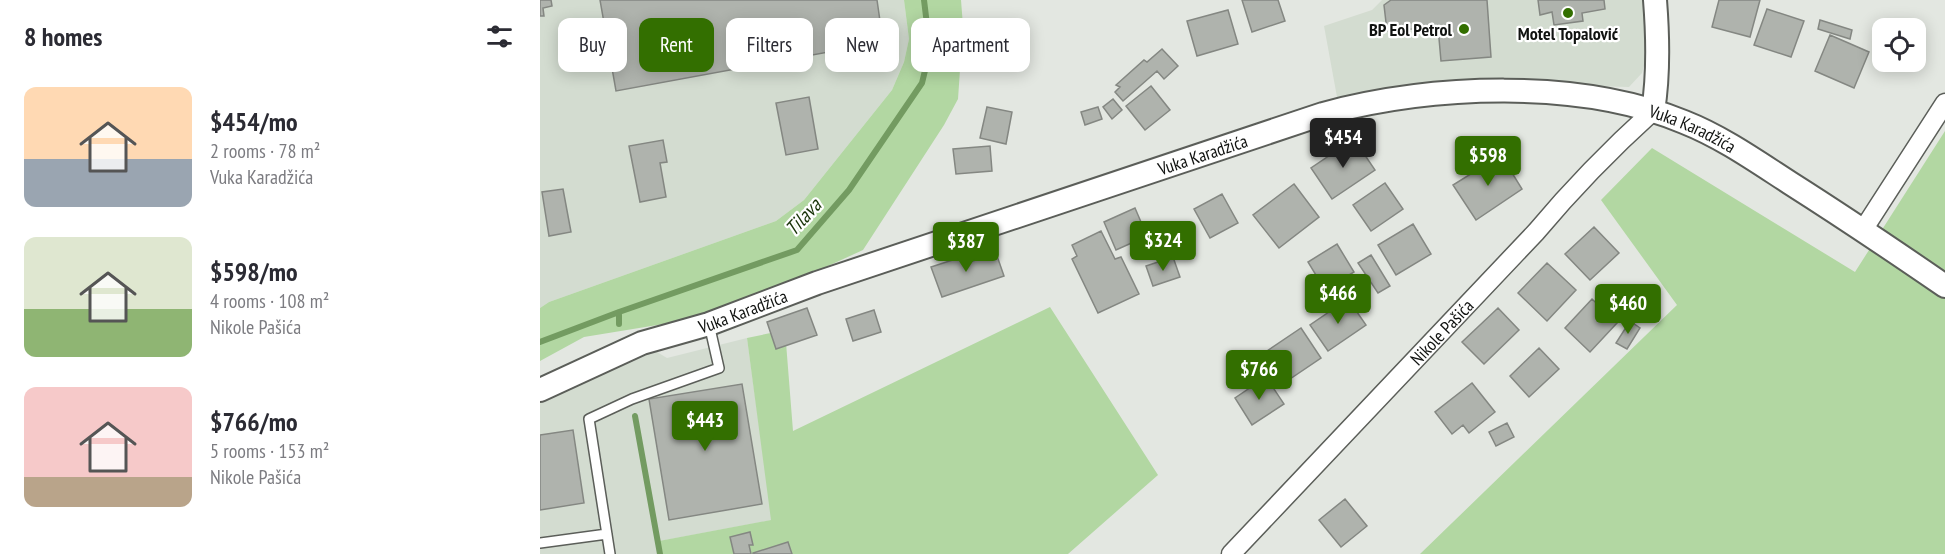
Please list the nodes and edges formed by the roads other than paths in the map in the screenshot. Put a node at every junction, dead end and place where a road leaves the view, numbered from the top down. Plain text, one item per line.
1 (1655, 0) edge
2 (1945, 103) edge
3 (1653, 111) junction
4 (1863, 230) junction
5 (1945, 285) edge
6 (709, 324) junction
7 (540, 390) edge
8 (607, 534) junction
9 (540, 543) edge
10 (610, 554) edge
11 (1231, 554) edge

1 - 3 street
2 - 4 street
3 - 4 street, Vuka Karadžića
3 - 6 street, Vuka Karadžića
3 - 11 street, Nikole Pašića
4 - 5 street, Vuka Karadžića
6 - 7 street, Vuka Karadžića
6 - 8 lane
8 - 9 lane
8 - 10 lane

